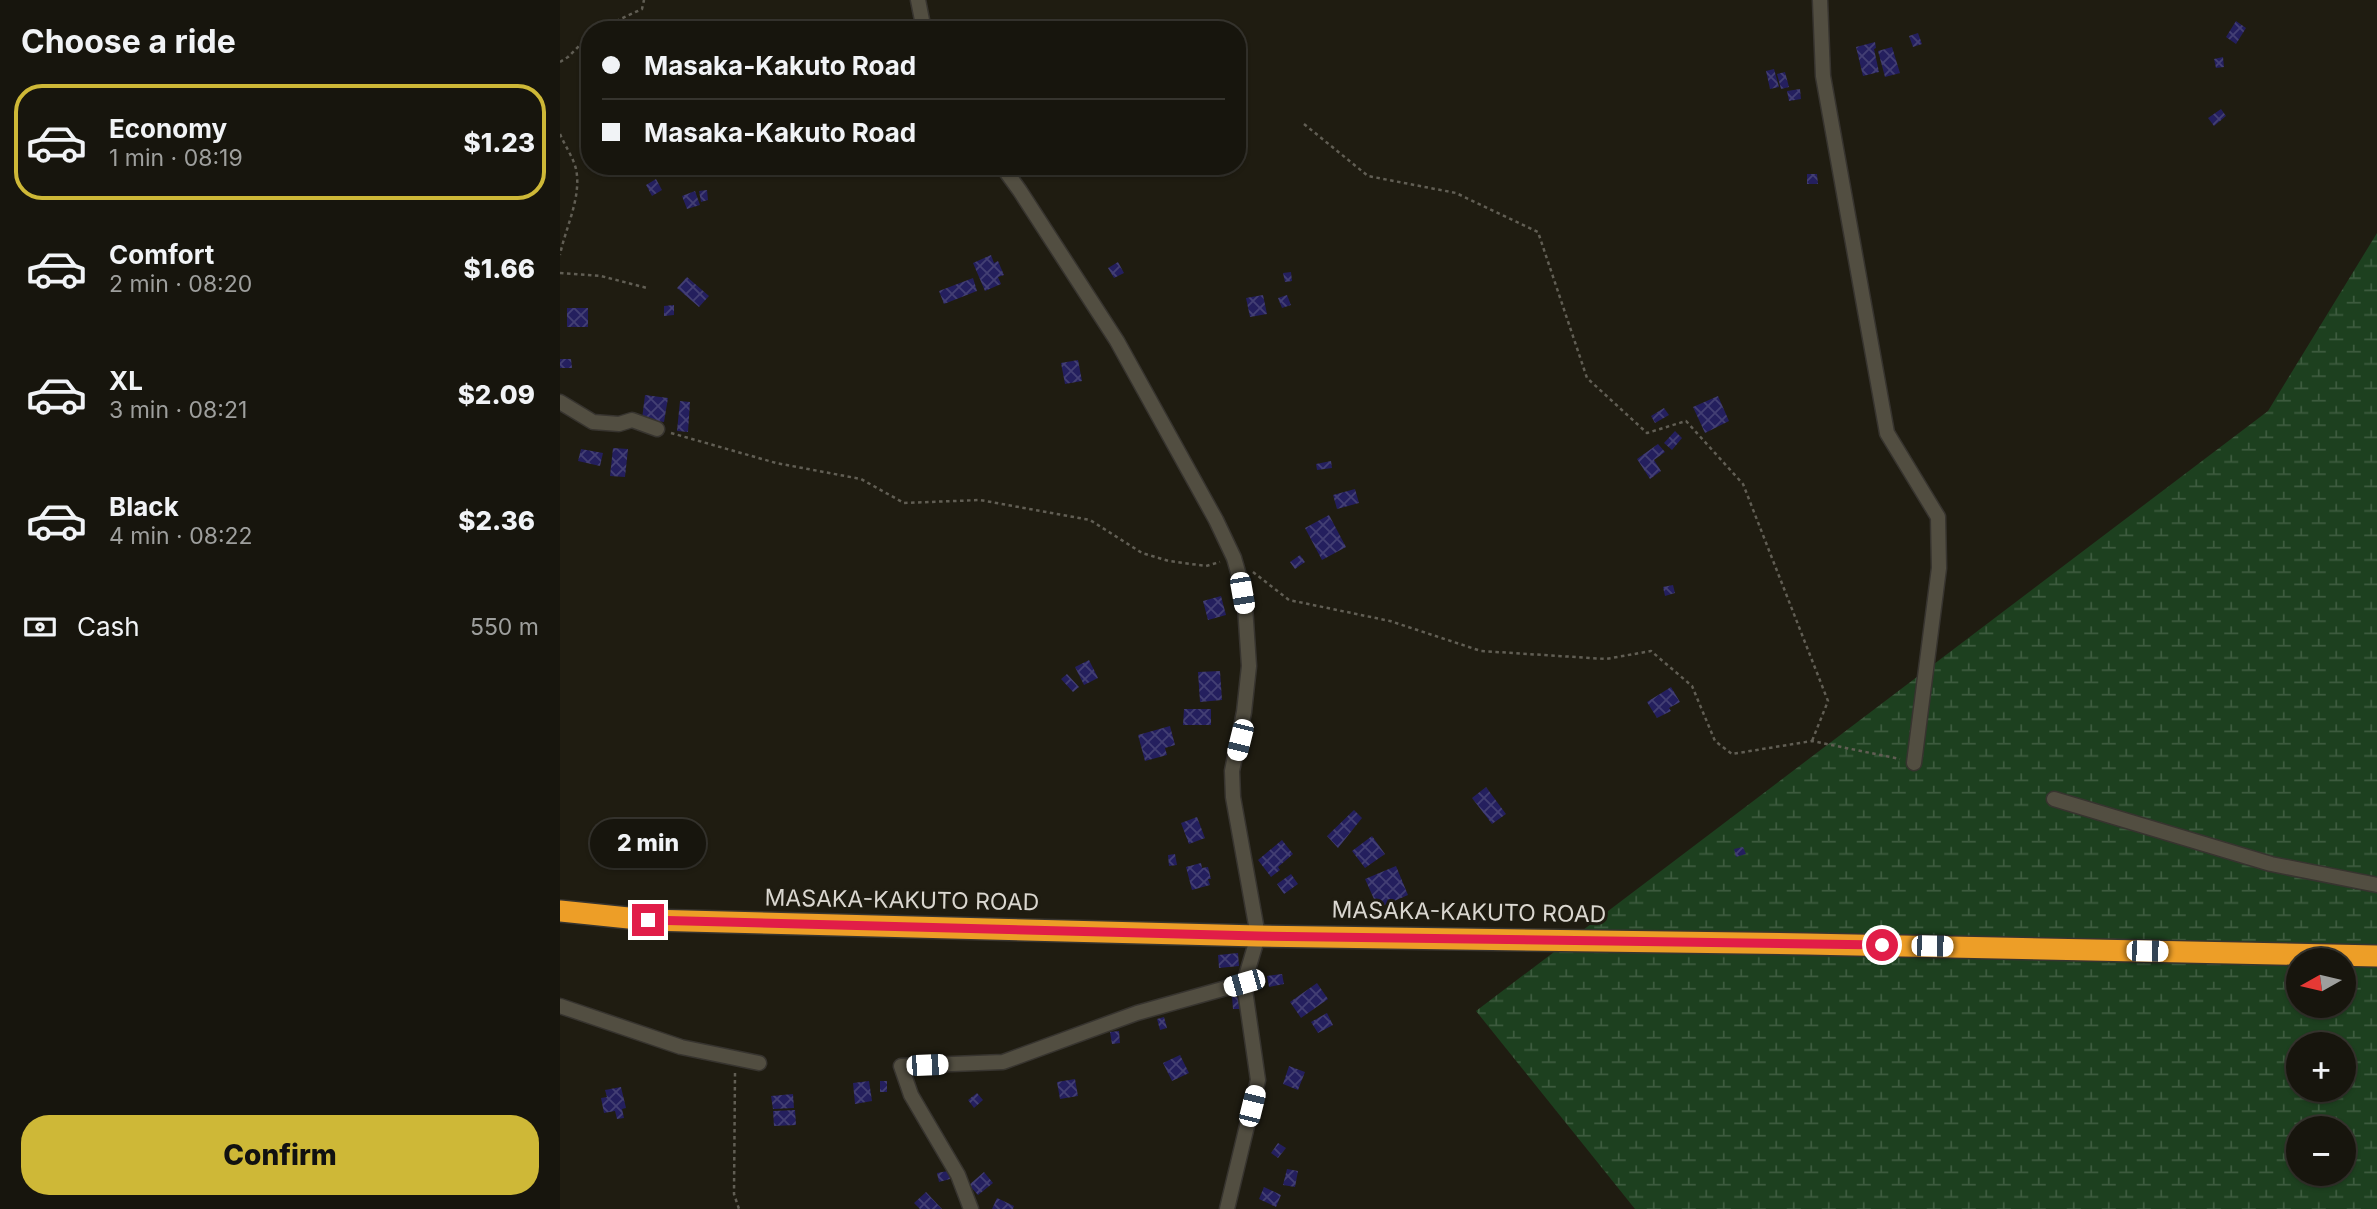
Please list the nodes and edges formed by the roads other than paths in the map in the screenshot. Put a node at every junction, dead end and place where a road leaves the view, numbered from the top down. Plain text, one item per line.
1 (918, 0) edge
2 (1820, 0) edge
3 (923, 21) edge
4 (1008, 175) edge
5 (560, 402) edge
6 (657, 429) road end
7 (1914, 762) road end
8 (2054, 799) dead end
9 (2377, 885) edge
10 (560, 911) edge
11 (1258, 936) junction
12 (2377, 956) edge
13 (1244, 983) junction
14 (560, 1006) edge
15 (759, 1063) dead end
16 (971, 1209) edge
17 (1227, 1209) edge

1 - 3 street
2 - 7 street
4 - 11 street
5 - 6 street
8 - 9 street
10 - 11 highway, MASAKA-KAKUTO ROAD
11 - 12 highway, MASAKA-KAKUTO ROAD
11 - 13 street
13 - 16 street
13 - 17 street
14 - 15 street

